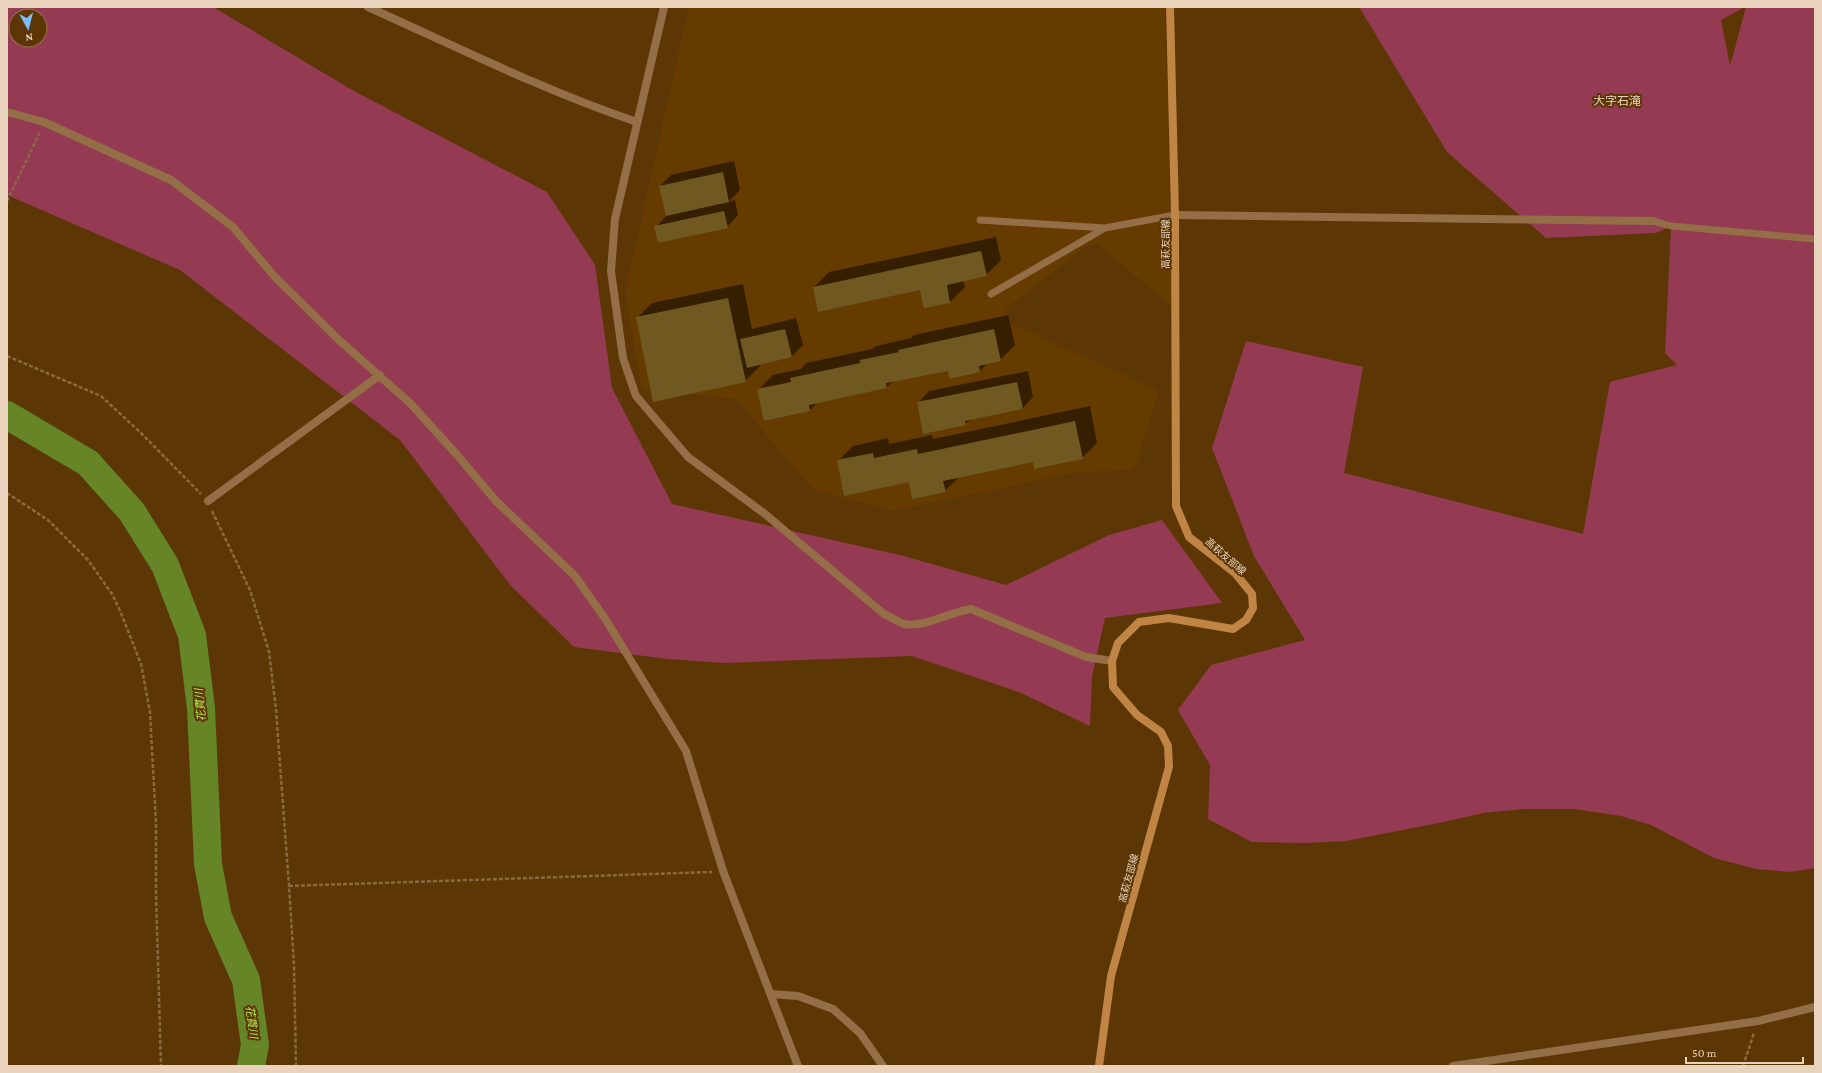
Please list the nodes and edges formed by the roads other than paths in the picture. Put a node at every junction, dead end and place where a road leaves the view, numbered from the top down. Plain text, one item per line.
1 (368, 7) edge
2 (664, 7) edge
3 (1170, 7) edge
4 (7, 112) edge
5 (637, 122) junction
6 (1174, 215) junction
7 (980, 220) dead end
8 (1653, 221) joint
9 (1105, 228) junction
10 (1815, 239) edge
11 (991, 294) dead end
12 (380, 375) junction
13 (208, 501) road end
14 (1112, 661) junction
15 (771, 994) junction
16 (1815, 1007) edge
17 (798, 1066) edge
18 (883, 1066) edge
19 (1099, 1066) edge
20 (1454, 1066) edge

1 - 5 street
2 - 5 street
3 - 6 main road, 高萩友部線
4 - 12 street
5 - 14 street
6 - 8 street
6 - 9 lane
6 - 14 main road, 高萩友部線
7 - 9 lane
8 - 10 lane
9 - 11 lane
12 - 13 street
12 - 15 street
14 - 19 main road, 高萩友部線
15 - 17 street
15 - 18 street
16 - 20 street

